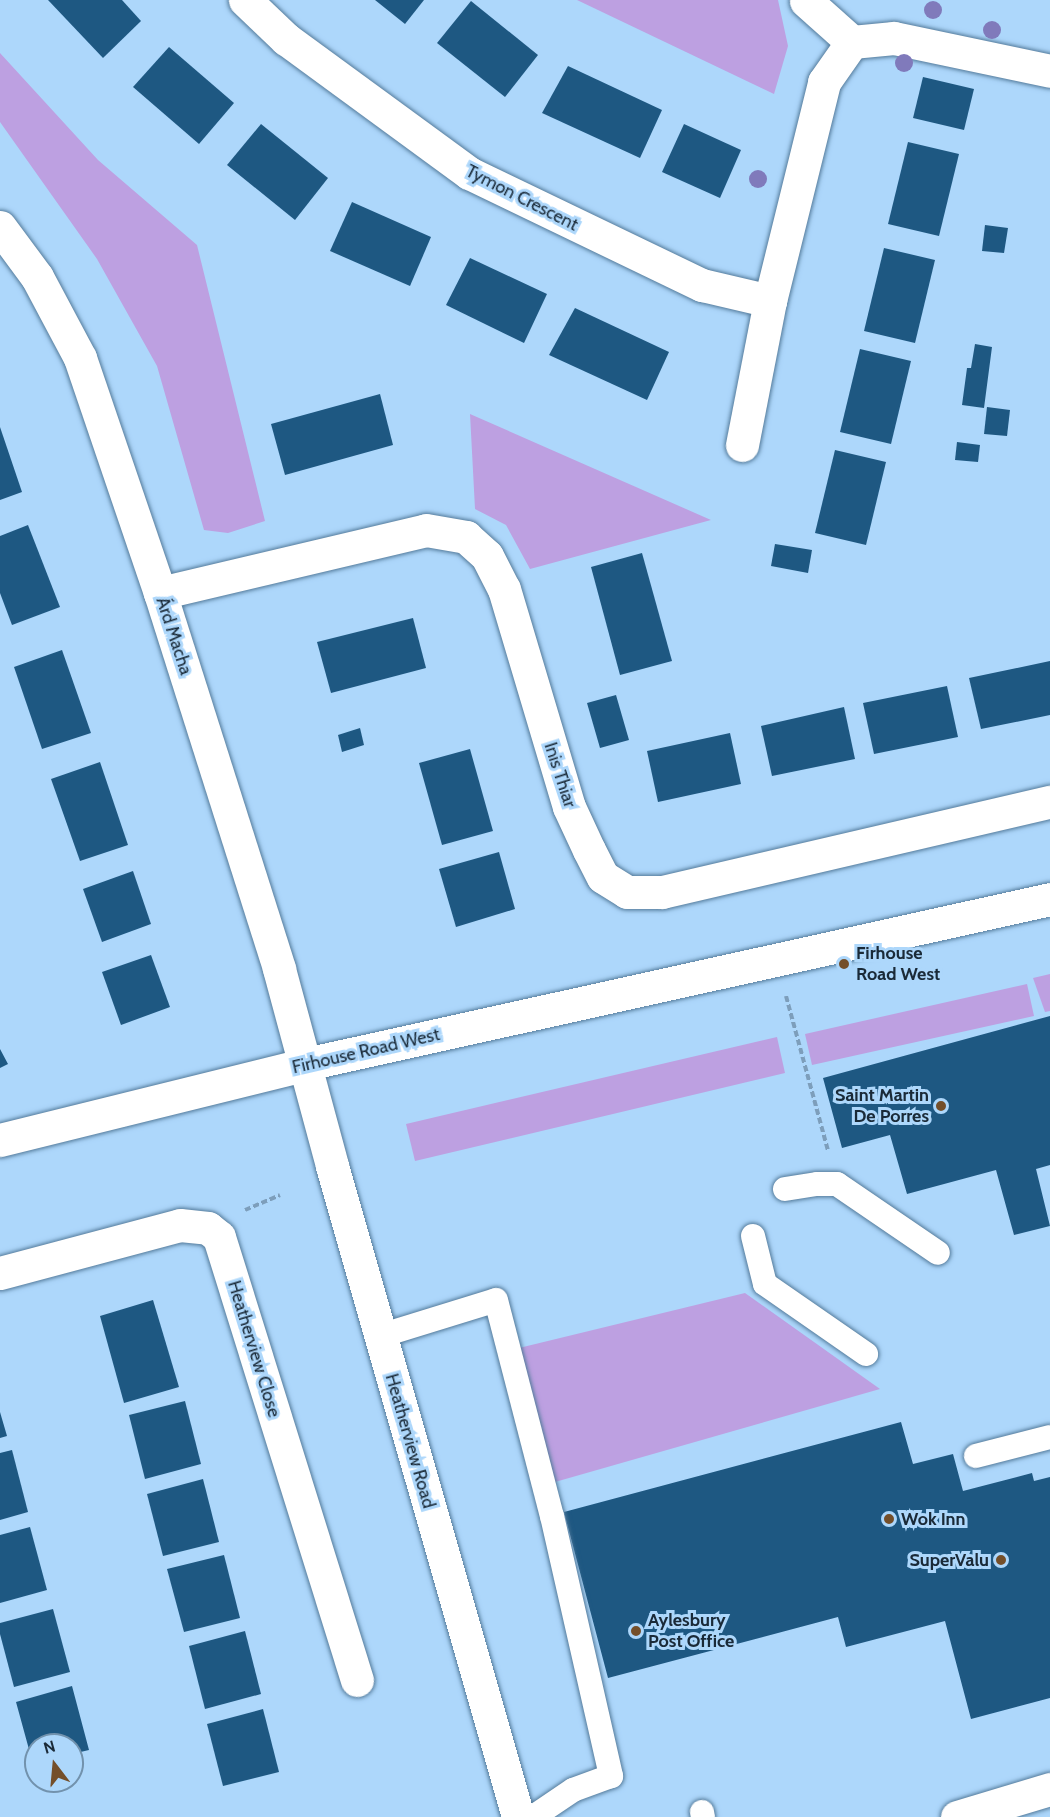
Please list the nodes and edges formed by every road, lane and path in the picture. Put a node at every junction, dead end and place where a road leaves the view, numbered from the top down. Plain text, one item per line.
1 (245, 0) edge
2 (806, 1) edge
3 (852, 42) junction
4 (1050, 71) edge
5 (0, 226) edge
6 (770, 301) junction
7 (742, 445) dead end
8 (160, 593) junction
9 (1050, 802) edge
10 (1050, 899) edge
11 (785, 990) dead end
12 (306, 1064) junction
13 (0, 1140) edge
14 (837, 1184) junction
15 (785, 1190) dead end
16 (280, 1195) dead end
17 (245, 1210) dead end
18 (753, 1236) dead end
19 (938, 1253) dead end
20 (0, 1273) edge
21 (380, 1336) junction
22 (866, 1354) dead end
23 (1050, 1437) edge
24 (976, 1456) dead end
25 (357, 1680) dead end
26 (1050, 1789) edge
27 (518, 1817) edge
28 (533, 1817) edge
29 (957, 1817) edge

1 - 6 street, Tymon Crescent
2 - 3 street
3 - 4 street
3 - 6 street
5 - 8 street, Árd Macha
6 - 7 street
8 - 9 street, Inis Thiar
8 - 12 street, Árd Macha
10 - 12 street, Firhouse Road West
11 - 14 path
12 - 13 street, Firhouse Road West
12 - 21 street, Heatherview Road
14 - 15 lane
14 - 19 lane
16 - 17 path
18 - 22 lane
20 - 25 street, Heatherview Close
21 - 27 street, Heatherview Road
21 - 28 lane
23 - 24 lane
26 - 29 street

